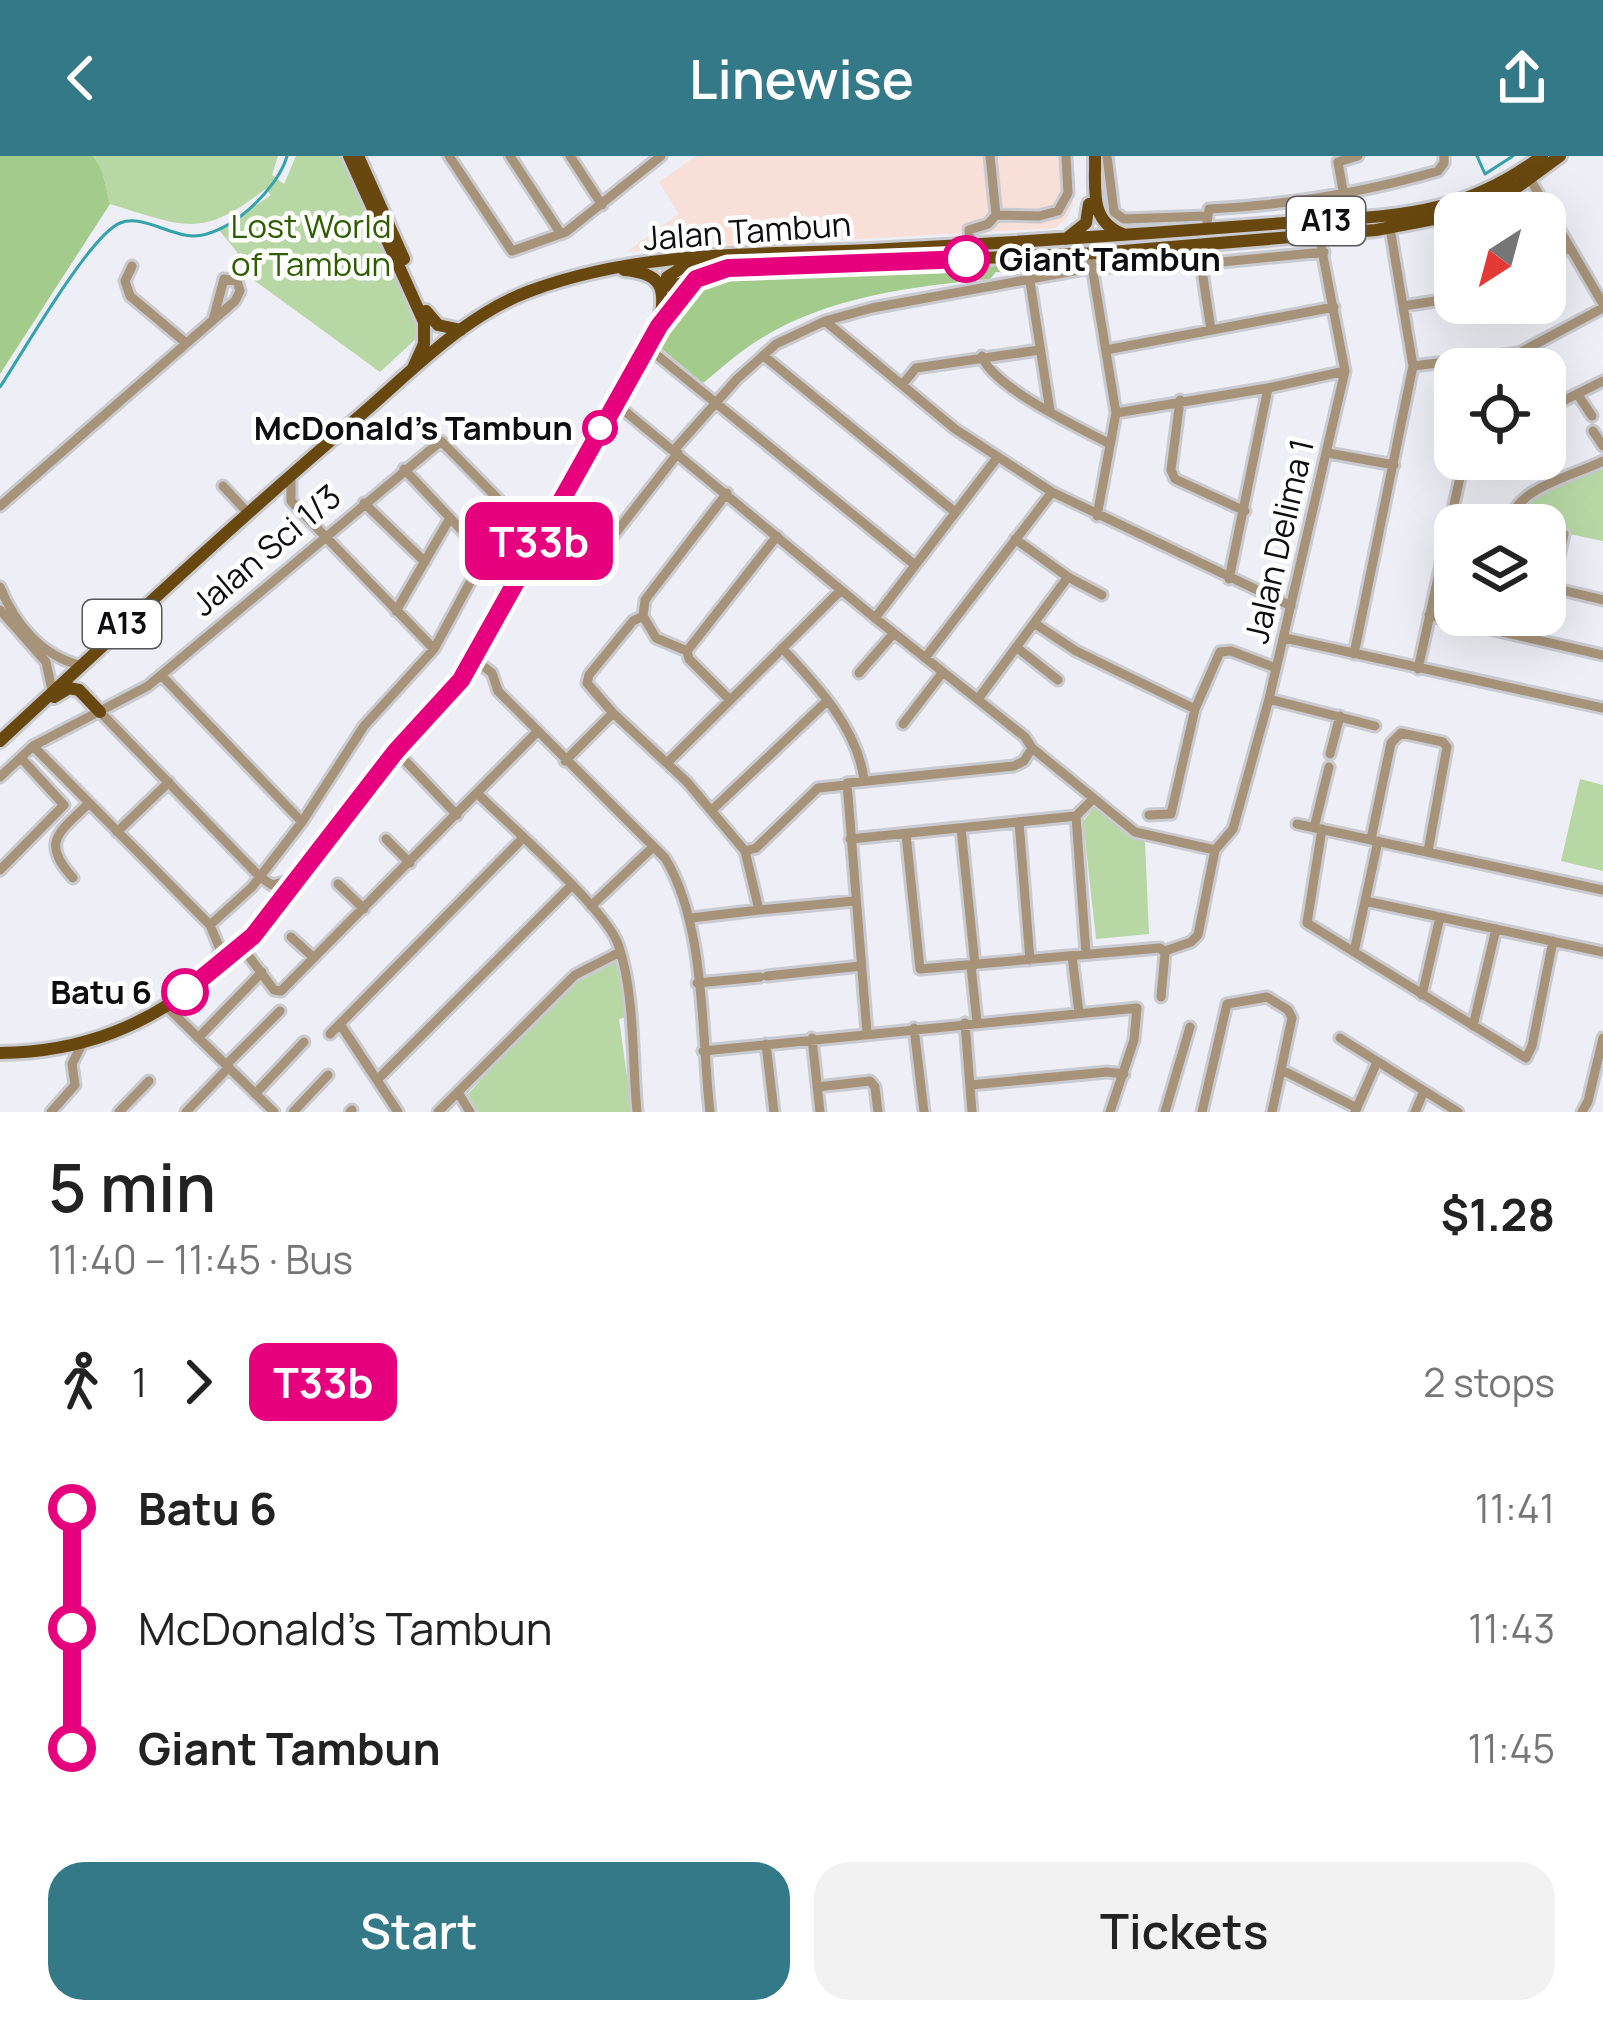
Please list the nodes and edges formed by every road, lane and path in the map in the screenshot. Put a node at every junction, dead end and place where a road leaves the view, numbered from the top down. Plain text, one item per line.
1 (353, 156) edge
2 (449, 156) edge
3 (510, 156) edge
4 (570, 156) edge
5 (633, 156) edge
6 (661, 156) edge
7 (990, 156) edge
8 (1066, 156) edge
9 (1091, 156) edge
10 (1107, 156) edge
11 (1358, 156) edge
12 (1444, 156) edge
13 (1542, 156) edge
14 (1560, 156) edge
15 (641, 169) junction
16 (1530, 179) junction
17 (1503, 192) edge
18 (1344, 196) junction
19 (602, 205) junction
20 (1252, 207) junction
21 (1093, 213) junction
22 (996, 215) junction
23 (1208, 219) junction
24 (1348, 219) junction
25 (1434, 219) edge
26 (1254, 226) junction
27 (1390, 228) junction
28 (561, 234) junction
29 (1319, 235) junction
30 (1130, 236) junction
31 (970, 237) junction
32 (1065, 240) junction
33 (1236, 242) junction
34 (1569, 247) junction
35 (1566, 249) edge
36 (813, 250) junction
37 (1324, 252) junction
38 (1026, 256) junction
39 (1090, 261) junction
40 (1234, 261) junction
41 (1201, 264) junction
42 (132, 266) dead end
43 (616, 270) junction
44 (696, 279) junction
45 (1027, 279) junction
46 (1434, 301) edge
47 (1403, 306) junction
48 (1603, 306) edge
49 (1334, 307) junction
50 (213, 320) dead end
51 (825, 321) junction
52 (659, 326) junction
53 (461, 330) junction
54 (1211, 330) junction
55 (186, 343) junction
56 (1534, 348) edge
57 (646, 349) junction
58 (1039, 350) junction
59 (1106, 350) junction
60 (764, 356) junction
61 (982, 356) junction
62 (1434, 365) edge
63 (1413, 366) junction
64 (1345, 371) junction
65 (409, 374) junction
66 (1603, 381) edge
67 (902, 386) junction
68 (1268, 388) junction
69 (1578, 395) junction
70 (1180, 400) junction
71 (1566, 400) edge
72 (715, 401) junction
73 (615, 403) junction
74 (1050, 412) junction
75 (1116, 413) junction
76 (1592, 416) dead end
77 (1592, 431) dead end
78 (1110, 444) junction
79 (1603, 446) edge
80 (676, 451) junction
81 (1328, 453) junction
82 (997, 458) junction
83 (1603, 461) edge
84 (1394, 465) junction
85 (404, 469) junction
86 (291, 476) junction
87 (223, 486) dead end
88 (1052, 492) junction
89 (727, 493) junction
90 (364, 503) junction
91 (1522, 504) edge
92 (0, 506) edge
93 (1245, 511) junction
94 (955, 512) junction
95 (248, 513) junction
96 (1097, 516) junction
97 (450, 518) junction
98 (777, 536) junction
99 (323, 538) junction
100 (1016, 539) junction
101 (485, 555) junction
102 (425, 562) junction
103 (915, 566) junction
104 (586, 571) dead end
105 (1068, 577) junction
106 (1229, 579) junction
107 (0, 587) edge
108 (841, 590) junction
109 (1566, 591) edge
110 (1434, 593) edge
111 (1102, 595) dead end
112 (1603, 600) edge
113 (1292, 606) junction
114 (0, 610) edge
115 (396, 610) junction
116 (1429, 615) junction
117 (643, 616) junction
118 (875, 618) junction
119 (1034, 623) junction
120 (894, 633) junction
121 (1285, 638) junction
122 (1016, 647) junction
123 (782, 648) junction
124 (434, 649) junction
125 (687, 651) junction
126 (1354, 654) junction
127 (1603, 655) edge
128 (925, 658) junction
129 (475, 659) junction
130 (80, 665) junction
131 (1276, 668) junction
132 (1418, 669) junction
133 (943, 672) junction
134 (859, 674) dead end
135 (161, 675) junction
136 (1058, 680) dead end
137 (52, 690) junction
138 (978, 699) junction
139 (1269, 699) junction
140 (730, 700) junction
141 (827, 701) junction
142 (1603, 708) edge
143 (1196, 709) junction
144 (100, 712) junction
145 (614, 713) junction
146 (1340, 716) junction
147 (903, 724) dead end
148 (1375, 726) dead end
149 (15, 727) junction
150 (537, 732) junction
151 (0, 741) edge
152 (33, 746) junction
153 (1032, 748) junction
154 (396, 751) junction
155 (1330, 754) dead end
156 (21, 758) junction
157 (565, 761) junction
158 (667, 763) junction
159 (1329, 767) dead end
160 (0, 777) edge
161 (863, 780) junction
162 (169, 782) junction
163 (846, 790) junction
164 (478, 794) junction
165 (1093, 800) junction
166 (88, 803) junction
167 (712, 810) junction
168 (457, 815) junction
169 (1149, 815) dead end
170 (1076, 816) junction
171 (302, 822) junction
172 (1018, 822) junction
173 (1297, 824) dead end
174 (962, 828) junction
175 (1318, 828) junction
176 (116, 832) junction
177 (906, 833) junction
178 (523, 838) junction
179 (386, 839) dead end
180 (850, 839) junction
181 (1375, 840) junction
182 (653, 847) junction
183 (1215, 850) junction
184 (746, 851) junction
185 (1428, 851) junction
186 (410, 862) junction
187 (0, 870) edge
188 (260, 877) junction
189 (73, 878) dead end
190 (300, 878) junction
191 (338, 884) dead end
192 (571, 886) junction
193 (1603, 890) edge
194 (856, 901) junction
195 (1365, 901) junction
196 (591, 906) junction
197 (364, 909) junction
198 (759, 910) junction
199 (1440, 917) junction
200 (691, 918) junction
201 (210, 925) junction
202 (1496, 929) junction
203 (291, 937) dead end
204 (1552, 941) junction
205 (239, 950) junction
206 (1165, 951) junction
207 (620, 952) junction
208 (1354, 952) junction
209 (1603, 952) edge
210 (1086, 954) junction
211 (1072, 956) junction
212 (314, 958) junction
213 (1030, 960) junction
214 (973, 965) junction
215 (861, 966) junction
216 (262, 972) junction
217 (206, 977) junction
218 (697, 983) junction
219 (1422, 995) junction
220 (1161, 997) dead end
221 (165, 1005) junction
222 (280, 1011) dead end
223 (1079, 1013) junction
224 (971, 1023) junction
225 (340, 1024) junction
226 (1473, 1026) junction
227 (1190, 1027) dead end
228 (914, 1028) junction
229 (867, 1033) junction
230 (330, 1034) dead end
231 (1340, 1037) dead end
232 (199, 1038) junction
233 (812, 1038) junction
234 (1603, 1038) edge
235 (304, 1042) dead end
236 (82, 1044) junction
237 (766, 1044) junction
238 (50, 1050) junction
239 (703, 1052) junction
240 (0, 1053) edge
241 (1377, 1062) junction
242 (71, 1064) junction
243 (227, 1066) junction
244 (1282, 1070) junction
245 (1124, 1074) junction
246 (328, 1076) dead end
247 (377, 1080) junction
248 (149, 1082) dead end
249 (970, 1085) junction
250 (817, 1087) junction
251 (1424, 1091) junction
252 (255, 1094) junction
253 (459, 1094) junction
254 (198, 1100) junction
255 (1588, 1101) junction
256 (1356, 1110) edge
257 (1603, 1110) edge
258 (52, 1112) edge
259 (119, 1112) edge
260 (186, 1112) edge
261 (210, 1112) edge
262 (274, 1112) edge
263 (293, 1112) edge
264 (398, 1112) edge
265 (438, 1112) edge
266 (470, 1112) edge
267 (638, 1112) edge
268 (710, 1112) edge
269 (774, 1112) edge
270 (820, 1112) edge
271 (878, 1112) edge
272 (924, 1112) edge
273 (972, 1112) edge
274 (1110, 1112) edge
275 (1165, 1112) edge
276 (1202, 1112) edge
277 (1272, 1112) edge
278 (1415, 1112) edge
279 (1458, 1112) edge
280 (1582, 1112) edge

1 - 53 main road
1 - 65 main road
2 - 28 street
3 - 28 street
4 - 19 street
5 - 15 street
6 - 15 street
7 - 22 street
8 - 22 street
9 - 21 main road
10 - 23 street
11 - 18 street
12 - 18 street
13 - 24 main road, A13
14 - 16 main road, Jalan Tambun / A13
15 - 19 street
16 - 17 main road, Jalan Tambun / A13
16 - 34 street
18 - 20 street
18 - 24 street
19 - 28 street
20 - 23 street
20 - 26 street
21 - 30 main road
21 - 32 main road
22 - 31 street
23 - 26 main road, A13
23 - 30 main road, A13
24 - 26 main road, A13
25 - 27 main road, Jalan Tambun / A13
27 - 29 main road, Jalan Tambun / A13
27 - 47 street
29 - 33 main road, Jalan Tambun / A13
29 - 37 street, Jalan Delima 1
30 - 32 main road, Jalan Tambun / A13
31 - 32 main road, Jalan Tambun
31 - 36 main road, Jalan Tambun
33 - 39 main road, Jalan Tambun / A13
33 - 40 street
34 - 35 street
34 - 48 street
36 - 43 main road, Jalan Tambun
36 - 44 main road
37 - 40 street
37 - 49 street, Jalan Delima 1
38 - 39 main road, Jalan Tambun / A13
38 - 44 main road, Jalan Tambun / A13
38 - 45 street
39 - 41 street
39 - 45 street
39 - 59 street
40 - 41 street
41 - 54 street
42 - 55 street
43 - 52 main road
43 - 53 main road, Jalan Tambun
44 - 52 main road
45 - 51 street
45 - 58 street
46 - 47 street
47 - 63 street
48 - 56 street
49 - 54 street
49 - 64 street, Jalan Delima 1
50 - 55 street
51 - 60 street
51 - 67 street
52 - 57 main road
53 - 65 main road, Jalan Tambun
54 - 59 street
55 - 92 street
57 - 72 street
57 - 73 main road
58 - 61 street
58 - 74 street
59 - 75 street
60 - 72 street
60 - 94 street
61 - 67 street
61 - 74 street
62 - 63 street
63 - 84 street
64 - 68 street
64 - 81 street, Jalan Delima 1
65 - 86 main road, Jalan Tambun
66 - 69 street
67 - 82 street
68 - 70 street
68 - 93 street
69 - 71 street
69 - 76 street
70 - 75 street
70 - 93 street
72 - 80 street
72 - 103 street
73 - 80 street
73 - 129 main road
74 - 78 street
75 - 78 street
77 - 79 street
78 - 96 street
80 - 89 street
80 - 104 street
81 - 84 street
81 - 113 street, Jalan Delima 1
82 - 88 street
82 - 94 street
83 - 91 street
84 - 126 street
85 - 90 street, Jalan Sci 1/3
85 - 97 street
85 - 101 street, Jalan Sci 1/3
86 - 95 main road, Jalan Tambun / A13
86 - 99 street
87 - 95 street
88 - 96 street
88 - 100 street
89 - 98 street
89 - 117 street
90 - 99 street, Jalan Sci 1/3
90 - 102 street
93 - 106 street
94 - 103 street
95 - 130 main road, A13
96 - 106 street
97 - 101 street
97 - 102 street
98 - 108 street
98 - 125 street
99 - 115 street
99 - 135 street, Jalan Sci 1/3
100 - 105 street
100 - 128 street
101 - 124 street
102 - 115 street
103 - 118 street
105 - 111 street
105 - 119 street
106 - 113 street
107 - 130 street
108 - 118 street
108 - 123 street
109 - 112 street
110 - 116 street
113 - 121 street, Jalan Delima 1
114 - 137 street
115 - 124 street
116 - 127 street
116 - 132 street
117 - 125 street
117 - 145 street
118 - 120 street
119 - 122 street
119 - 143 street
120 - 128 street
120 - 134 street
121 - 126 street
121 - 131 street, Jalan Delima 1
122 - 136 street
122 - 138 street
123 - 140 street
123 - 141 street
124 - 171 street
125 - 140 street
126 - 132 street
128 - 133 street
129 - 150 street
129 - 154 main road
130 - 137 main road, A13
131 - 139 street, Jalan Delima 1
131 - 143 street
132 - 142 street
133 - 138 street
133 - 147 street
135 - 144 street, Jalan Sci 1/3
135 - 171 street
137 - 149 main road, A13
138 - 153 street
139 - 146 street
139 - 183 street, Jalan Delima 1
140 - 158 street
141 - 161 street
141 - 167 street
143 - 169 street
144 - 149 main road
144 - 152 street, Jalan Sci 1/3
144 - 162 street
145 - 157 street
145 - 158 street
146 - 148 street
146 - 155 street
149 - 151 main road, A13
150 - 157 street
150 - 164 street
152 - 156 street, Jalan Sci 1/3
152 - 166 street
153 - 161 street
153 - 165 street
154 - 168 street
154 - 190 main road
156 - 160 street, Jalan Sci 1/3
156 - 187 street
157 - 182 street
158 - 167 street
159 - 175 street
161 - 163 street
162 - 176 street
162 - 188 street
163 - 180 street
163 - 184 street
164 - 168 street
164 - 178 street
165 - 170 street
165 - 183 street
166 - 176 street
166 - 189 street
167 - 184 street
168 - 186 street
170 - 172 street
170 - 210 street
171 - 188 street
172 - 174 street
172 - 213 street
173 - 175 street
174 - 177 street
174 - 214 street
175 - 181 street
175 - 208 street
176 - 201 street
177 - 180 street
177 - 214 street
178 - 192 street
178 - 225 street
179 - 186 street
180 - 194 street
181 - 185 street
181 - 185 street
181 - 195 street
182 - 196 street
182 - 200 street
183 - 206 street, Jalan Delima 1
184 - 198 street
185 - 193 street
186 - 197 street
188 - 190 street
188 - 201 street
190 - 205 main road
191 - 197 street
192 - 196 street
192 - 247 street
194 - 198 street
194 - 215 street
195 - 199 street
195 - 208 street
196 - 207 street
197 - 212 street
198 - 200 street
199 - 202 street
199 - 219 street
200 - 218 street
201 - 217 street
202 - 204 street
202 - 226 street
203 - 212 street
204 - 209 street
204 - 226 street
205 - 216 street
205 - 217 main road
206 - 210 street
206 - 220 street
207 - 253 street
207 - 267 street
208 - 219 street
210 - 211 street
211 - 213 street
211 - 223 street
212 - 216 street
213 - 214 street
214 - 224 street
215 - 218 street
215 - 229 street
216 - 232 street
217 - 221 main road
218 - 239 street
219 - 226 street
221 - 232 street
221 - 236 main road
222 - 243 street
223 - 224 street
223 - 245 street
224 - 228 street
224 - 249 street
225 - 230 street
225 - 247 street
227 - 275 street
228 - 229 street
228 - 272 street
229 - 233 street
231 - 241 street
232 - 243 street
233 - 237 street
233 - 250 street
234 - 255 street
235 - 252 street
236 - 238 main road
236 - 242 street
237 - 239 street
237 - 269 street
238 - 240 main road
238 - 242 street
239 - 268 street
241 - 251 street
241 - 256 street
242 - 258 street
243 - 252 street
243 - 254 street
244 - 256 street
244 - 276 street
244 - 277 street
245 - 249 street
245 - 274 street
246 - 263 street
247 - 264 street
248 - 259 street
249 - 273 street
250 - 270 street
250 - 271 street
251 - 278 street
251 - 279 street
252 - 262 street
253 - 265 street
253 - 266 street
254 - 260 street
254 - 261 street
255 - 257 street
255 - 280 street

